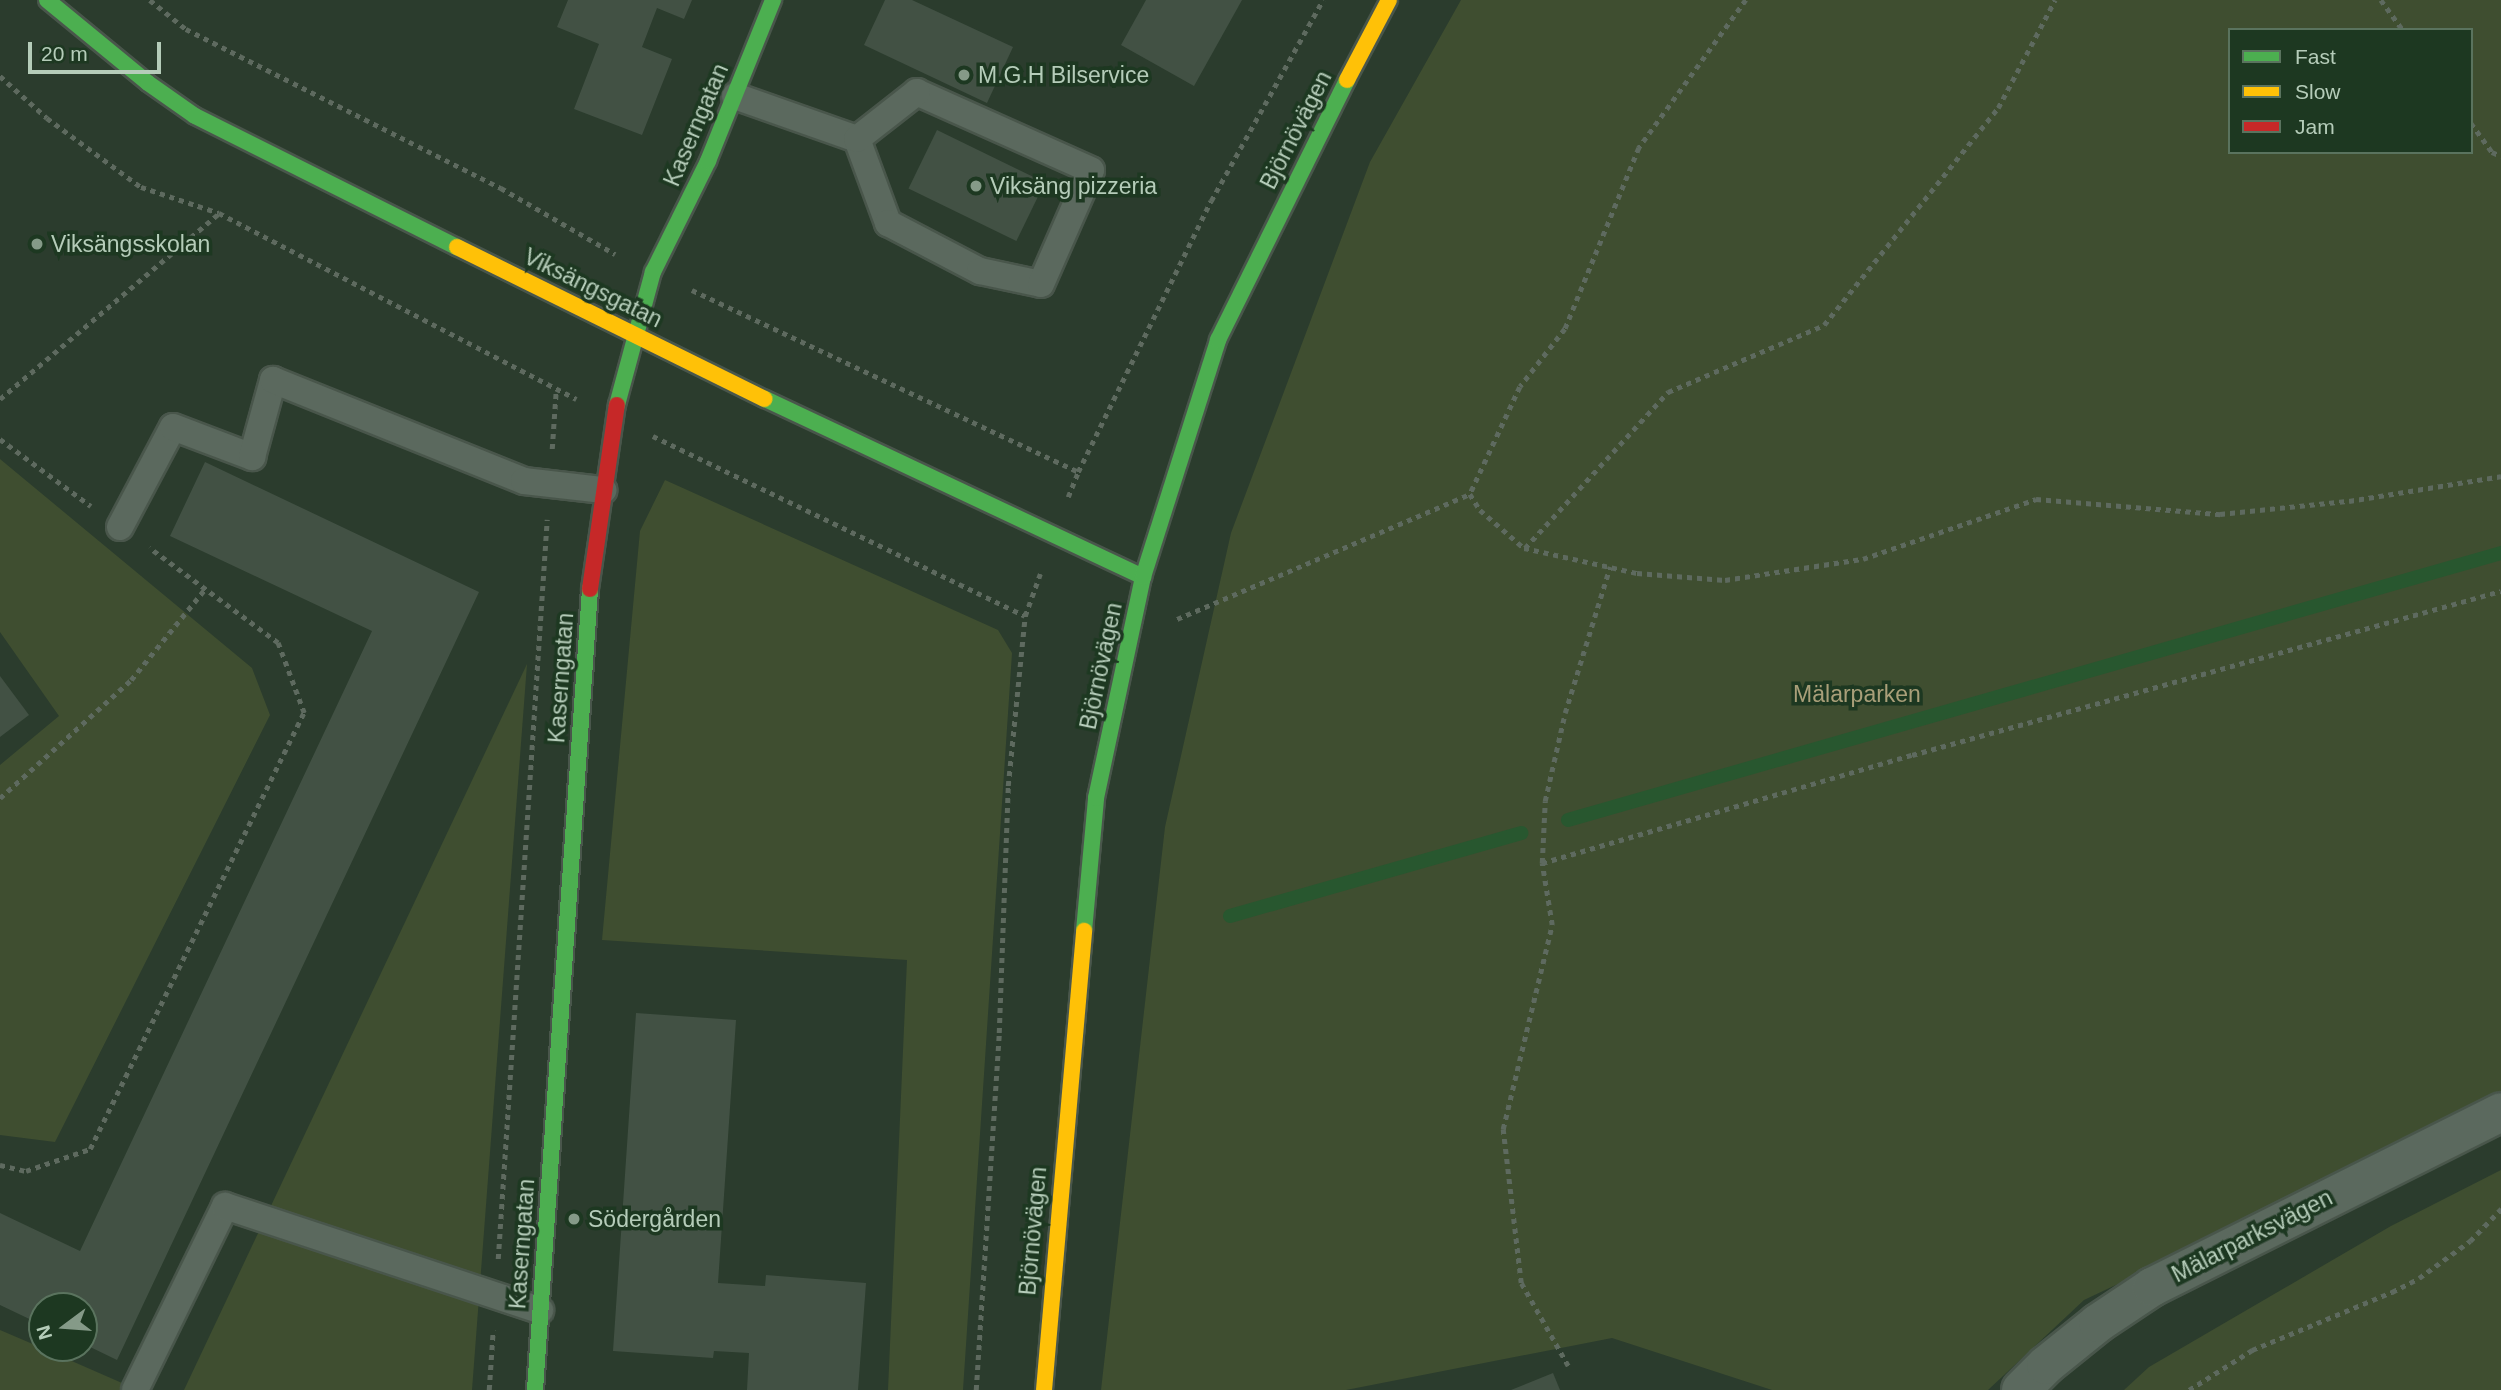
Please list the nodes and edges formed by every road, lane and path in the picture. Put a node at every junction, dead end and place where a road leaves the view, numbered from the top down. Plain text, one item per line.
1 (47, 0) edge
2 (150, 0) edge
3 (773, 0) edge
4 (1389, 0) edge
5 (1746, 0) edge
6 (2055, 0) edge
7 (2381, 0) edge
8 (2402, 28) edge
9 (0, 76) edge
10 (735, 96) junction
11 (2473, 126) edge
12 (857, 139) junction
13 (2501, 156) edge
14 (219, 213) junction
15 (653, 272) junction
16 (635, 333) junction
17 (556, 390) junction
18 (0, 399) edge
19 (614, 417) junction
20 (0, 439) edge
21 (1078, 472) dead end
22 (2501, 475) edge
23 (550, 484) junction
24 (603, 490) junction
25 (1470, 494) junction
26 (120, 527) junction
27 (1524, 548) junction
28 (1610, 567) junction
29 (1143, 578) junction
30 (205, 589) junction
31 (2501, 591) edge
32 (1025, 617) dead end
33 (1174, 620) dead end
34 (0, 798) edge
35 (1542, 863) junction
36 (2501, 1112) edge
37 (0, 1165) edge
38 (2501, 1209) edge
39 (495, 1296) junction
40 (540, 1310) junction
41 (1568, 1366) dead end
42 (135, 1390) edge
43 (489, 1390) edge
44 (535, 1390) edge
45 (1044, 1390) edge
46 (2021, 1390) edge
47 (2189, 1390) edge

1 - 16 street, Viksängsgatan
2 - 15 path
3 - 10 street, Kaserngatan
4 - 29 street, Björnövägen
5 - 25 path
6 - 27 path
7 - 8 path
9 - 14 path
10 - 12 lane
10 - 15 street, Kaserngatan
11 - 13 path
12 - 12 lane
14 - 17 path
14 - 18 path
15 - 16 street, Kaserngatan
15 - 21 path
16 - 19 street, Kaserngatan
16 - 29 street, Viksängsgatan
17 - 19 path
17 - 23 path
19 - 24 street, Kaserngatan
19 - 32 path
20 - 26 path
22 - 28 path
23 - 24 lane
23 - 26 lane
23 - 39 path
24 - 40 street, Kaserngatan
25 - 27 path
25 - 33 path
26 - 30 path
27 - 28 path
28 - 35 path
29 - 45 street, Björnövägen
30 - 34 path
30 - 37 path
31 - 35 path
35 - 41 path
36 - 46 street, Mälarparksvägen
38 - 47 path
39 - 40 lane
39 - 42 lane
39 - 43 path
40 - 44 street, Kaserngatan

